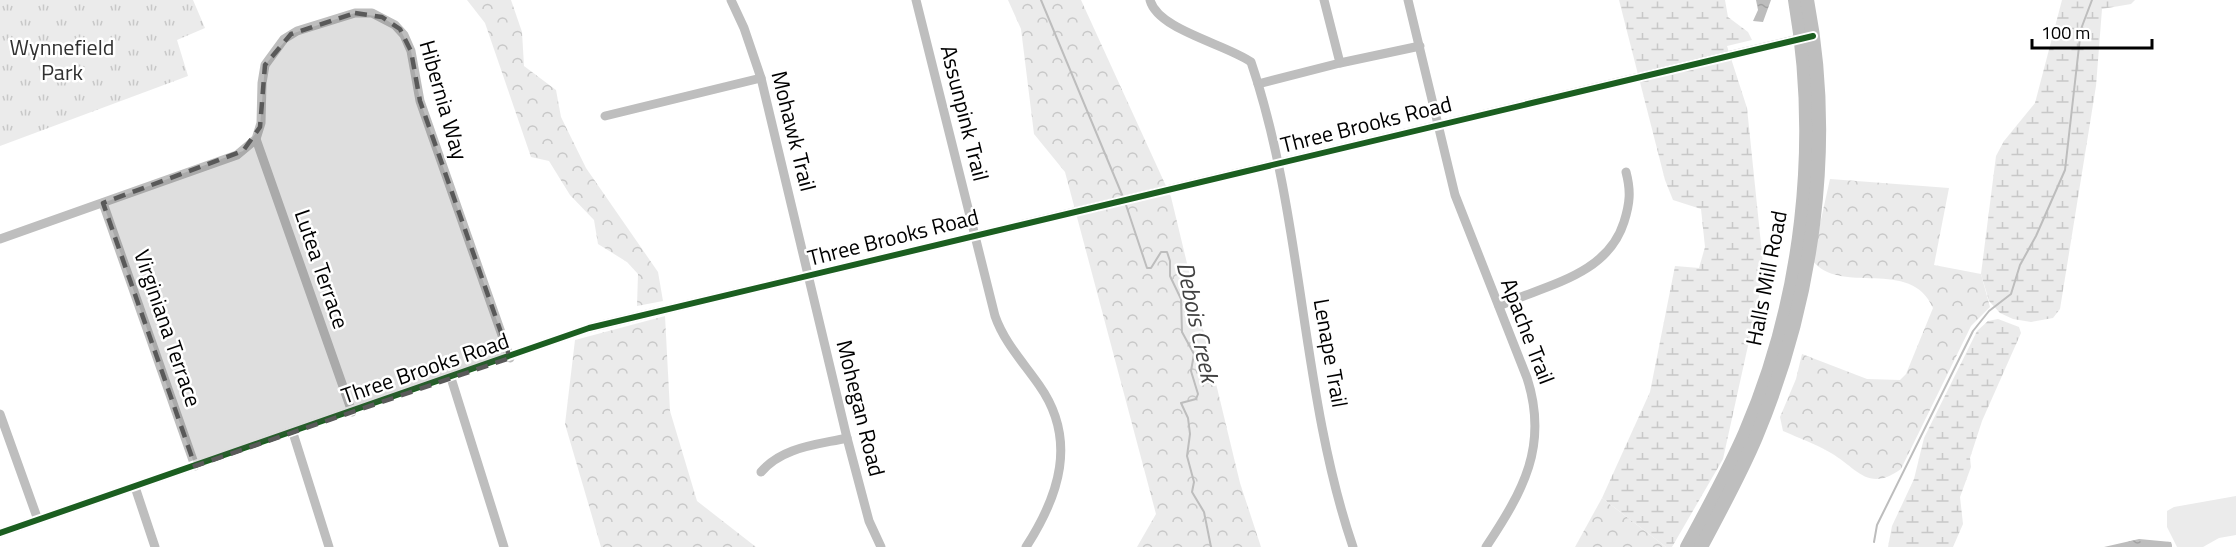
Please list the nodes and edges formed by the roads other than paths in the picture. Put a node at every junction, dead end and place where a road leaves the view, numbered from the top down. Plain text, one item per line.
1 (731, 0) edge
2 (916, 0) edge
3 (1150, 0) edge
4 (1324, 0) edge
5 (1408, 0) edge
6 (1795, 0) edge
7 (1807, 0) edge
8 (1807, 37) junction
9 (1419, 46) junction
10 (1340, 63) junction
11 (761, 78) junction
12 (1258, 84) junction
13 (605, 116) dead end
14 (1438, 125) junction
15 (256, 139) junction
16 (1278, 165) junction
17 (1626, 172) dead end
18 (103, 203) junction
19 (975, 236) junction
20 (0, 238) edge
21 (809, 275) junction
22 (1499, 306) junction
23 (510, 357) junction
24 (451, 378) junction
25 (352, 412) junction
26 (0, 414) edge
27 (292, 433) junction
28 (847, 438) junction
29 (195, 466) junction
30 (761, 472) dead end
31 (135, 487) junction
32 (38, 520) junction
33 (0, 533) edge
34 (155, 547) edge
35 (328, 547) edge
36 (504, 547) edge
37 (881, 547) edge
38 (1026, 547) edge
39 (1353, 547) edge
40 (1486, 547) edge
41 (1687, 547) edge
42 (1701, 547) edge

1 - 11 street, Mohawk Trail
2 - 19 street, Assunpink Trail
3 - 12 street, Lenape Trail
4 - 10 street
5 - 9 street, Apache Trail
6 - 8 main road, Halls Mill Road
7 - 8 main road, Halls Mill Road
8 - 14 street, Three Brooks Road
8 - 41 main road, Halls Mill Road
8 - 42 main road, Halls Mill Road
9 - 10 street
9 - 14 street, Apache Trail
10 - 12 street
11 - 13 street
11 - 21 street, Mohawk Trail
12 - 16 street, Lenape Trail
14 - 16 street, Three Brooks Road
14 - 22 street, Apache Trail
15 - 18 street
15 - 23 street, Hibernia Way
15 - 25 street, Lutea Terrace
16 - 19 street, Three Brooks Road
16 - 39 street, Lenape Trail
17 - 22 street
18 - 20 street
18 - 29 street, Virginiana Terrace
19 - 21 street, Three Brooks Road
19 - 38 street, Assunpink Trail
21 - 23 street, Three Brooks Road
21 - 28 street, Mohegan Road
22 - 40 street, Apache Trail
23 - 24 street, Three Brooks Road
24 - 25 street, Three Brooks Road
24 - 36 street
25 - 27 street, Three Brooks Road
26 - 32 street
27 - 29 street, Three Brooks Road
27 - 35 street
28 - 30 street
28 - 37 street, Mohegan Road
29 - 31 street, Three Brooks Road
31 - 32 street, Three Brooks Road
31 - 34 street
32 - 33 street, Three Brooks Road

